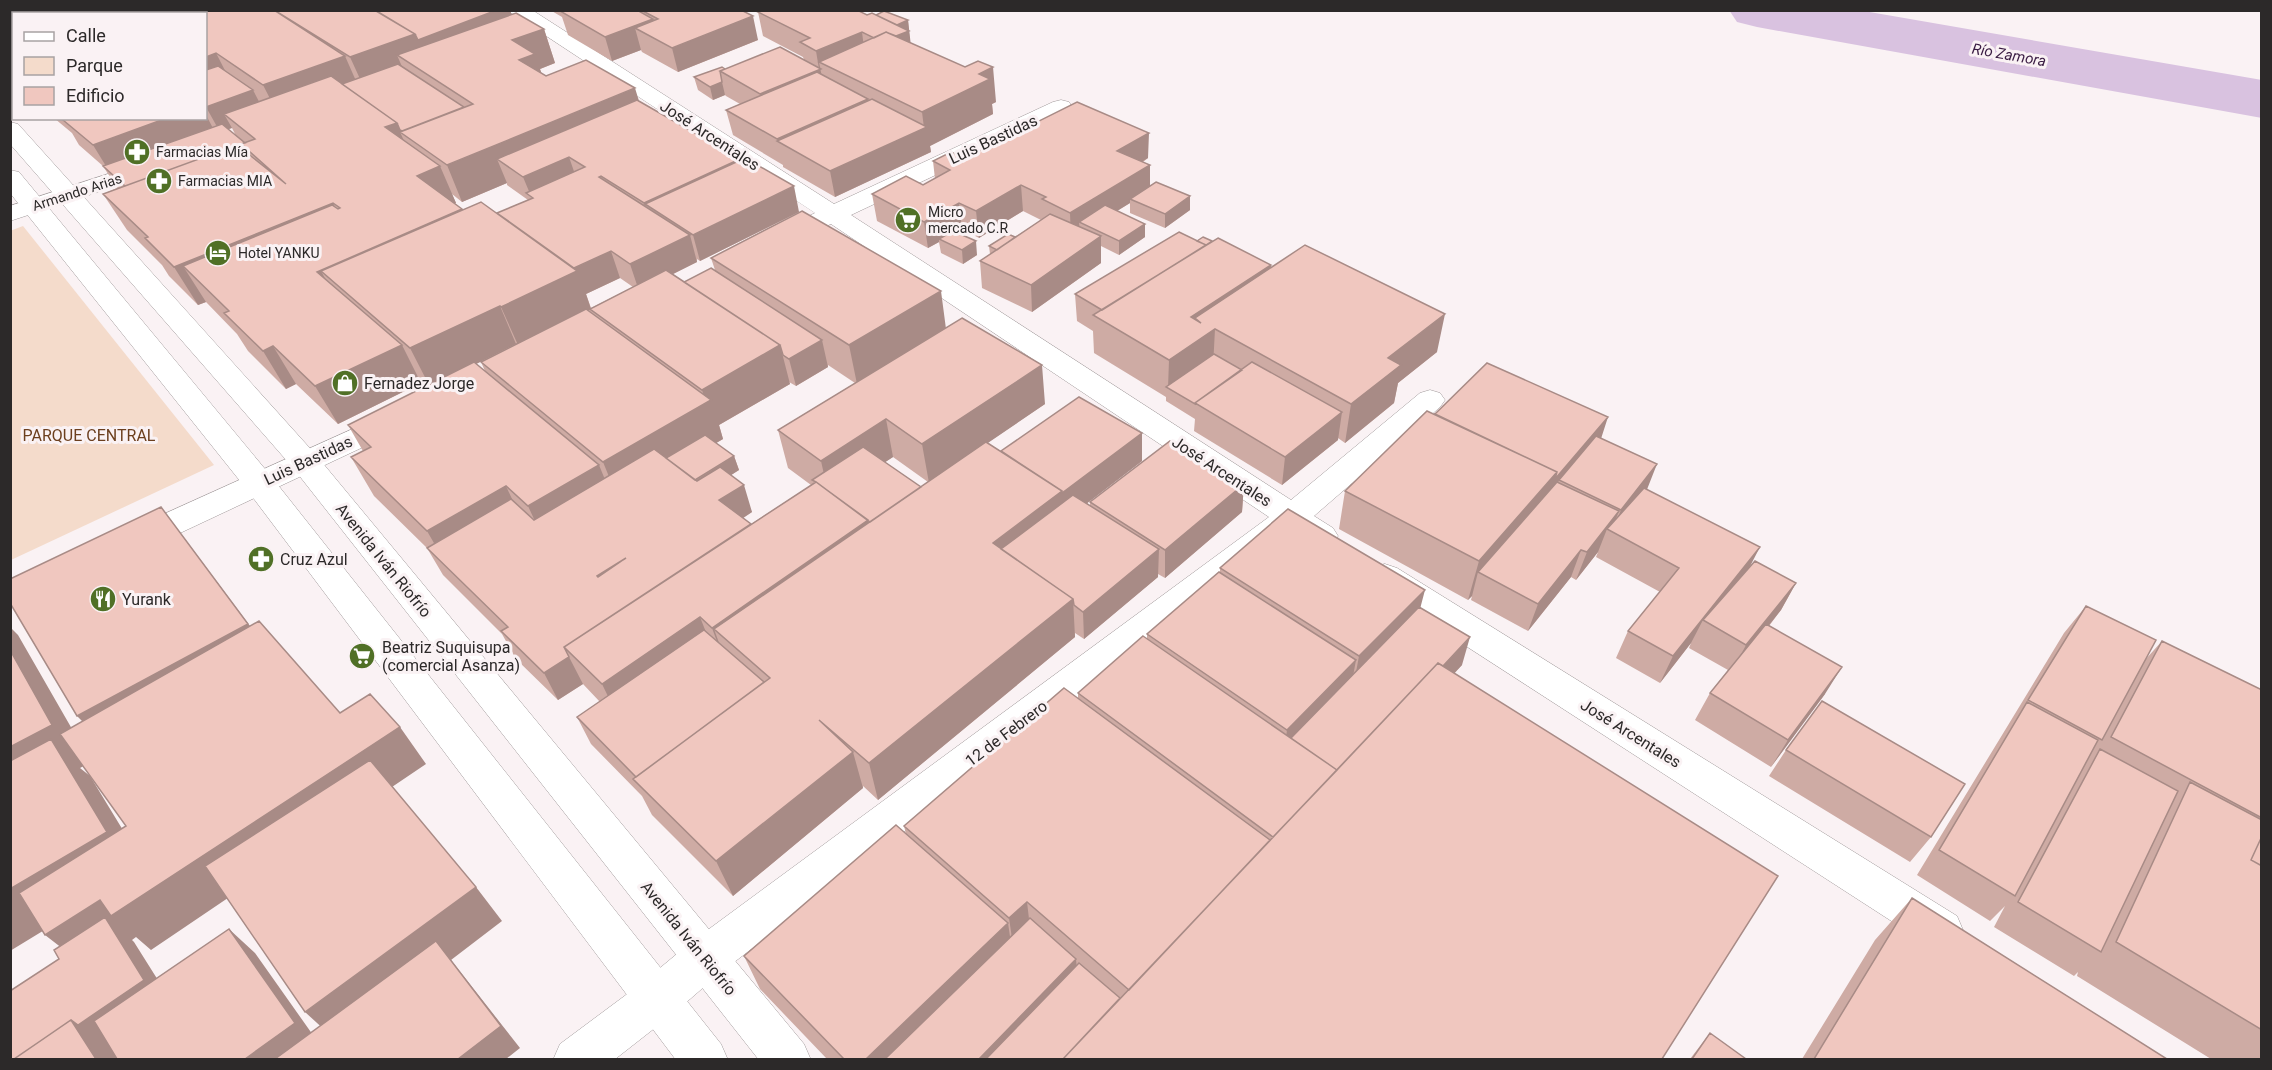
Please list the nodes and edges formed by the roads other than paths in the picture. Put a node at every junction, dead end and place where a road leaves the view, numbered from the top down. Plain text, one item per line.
1 (517, 10) edge
2 (1061, 107) edge
3 (10, 129) edge
4 (180, 158) edge
5 (10, 177) edge
6 (67, 195) junction
7 (22, 210) edge
8 (833, 214) junction
9 (790, 235) edge
10 (1430, 400) dead end
11 (423, 406) edge
12 (305, 462) junction
13 (259, 483) junction
14 (1292, 518) junction
15 (108, 553) edge
16 (1964, 945) edge
17 (705, 958) junction
18 (658, 998) junction
19 (576, 1059) edge
20 (705, 1059) edge
21 (788, 1059) edge

1 - 8 street, José Arcentales
2 - 8 street, Luis Bastidas
3 - 6 street, Avenida Iván Riofrío
4 - 6 street, Armando Arias
5 - 7 street
6 - 7 street, Armando Arias
6 - 12 street, Avenida Iván Riofrío
7 - 13 street
8 - 9 street, Luis Bastidas
8 - 14 street, José Arcentales
10 - 14 street, 12 de Febrero
11 - 12 street, Luis Bastidas
12 - 13 street, Luis Bastidas
12 - 17 street, Avenida Iván Riofrío
13 - 15 street, Luis Bastidas
13 - 18 street
14 - 16 street, José Arcentales
14 - 17 street, 12 de Febrero
17 - 18 street, 12 de Febrero
17 - 21 street, Avenida Iván Riofrío
18 - 19 street, 12 de Febrero
18 - 20 street

